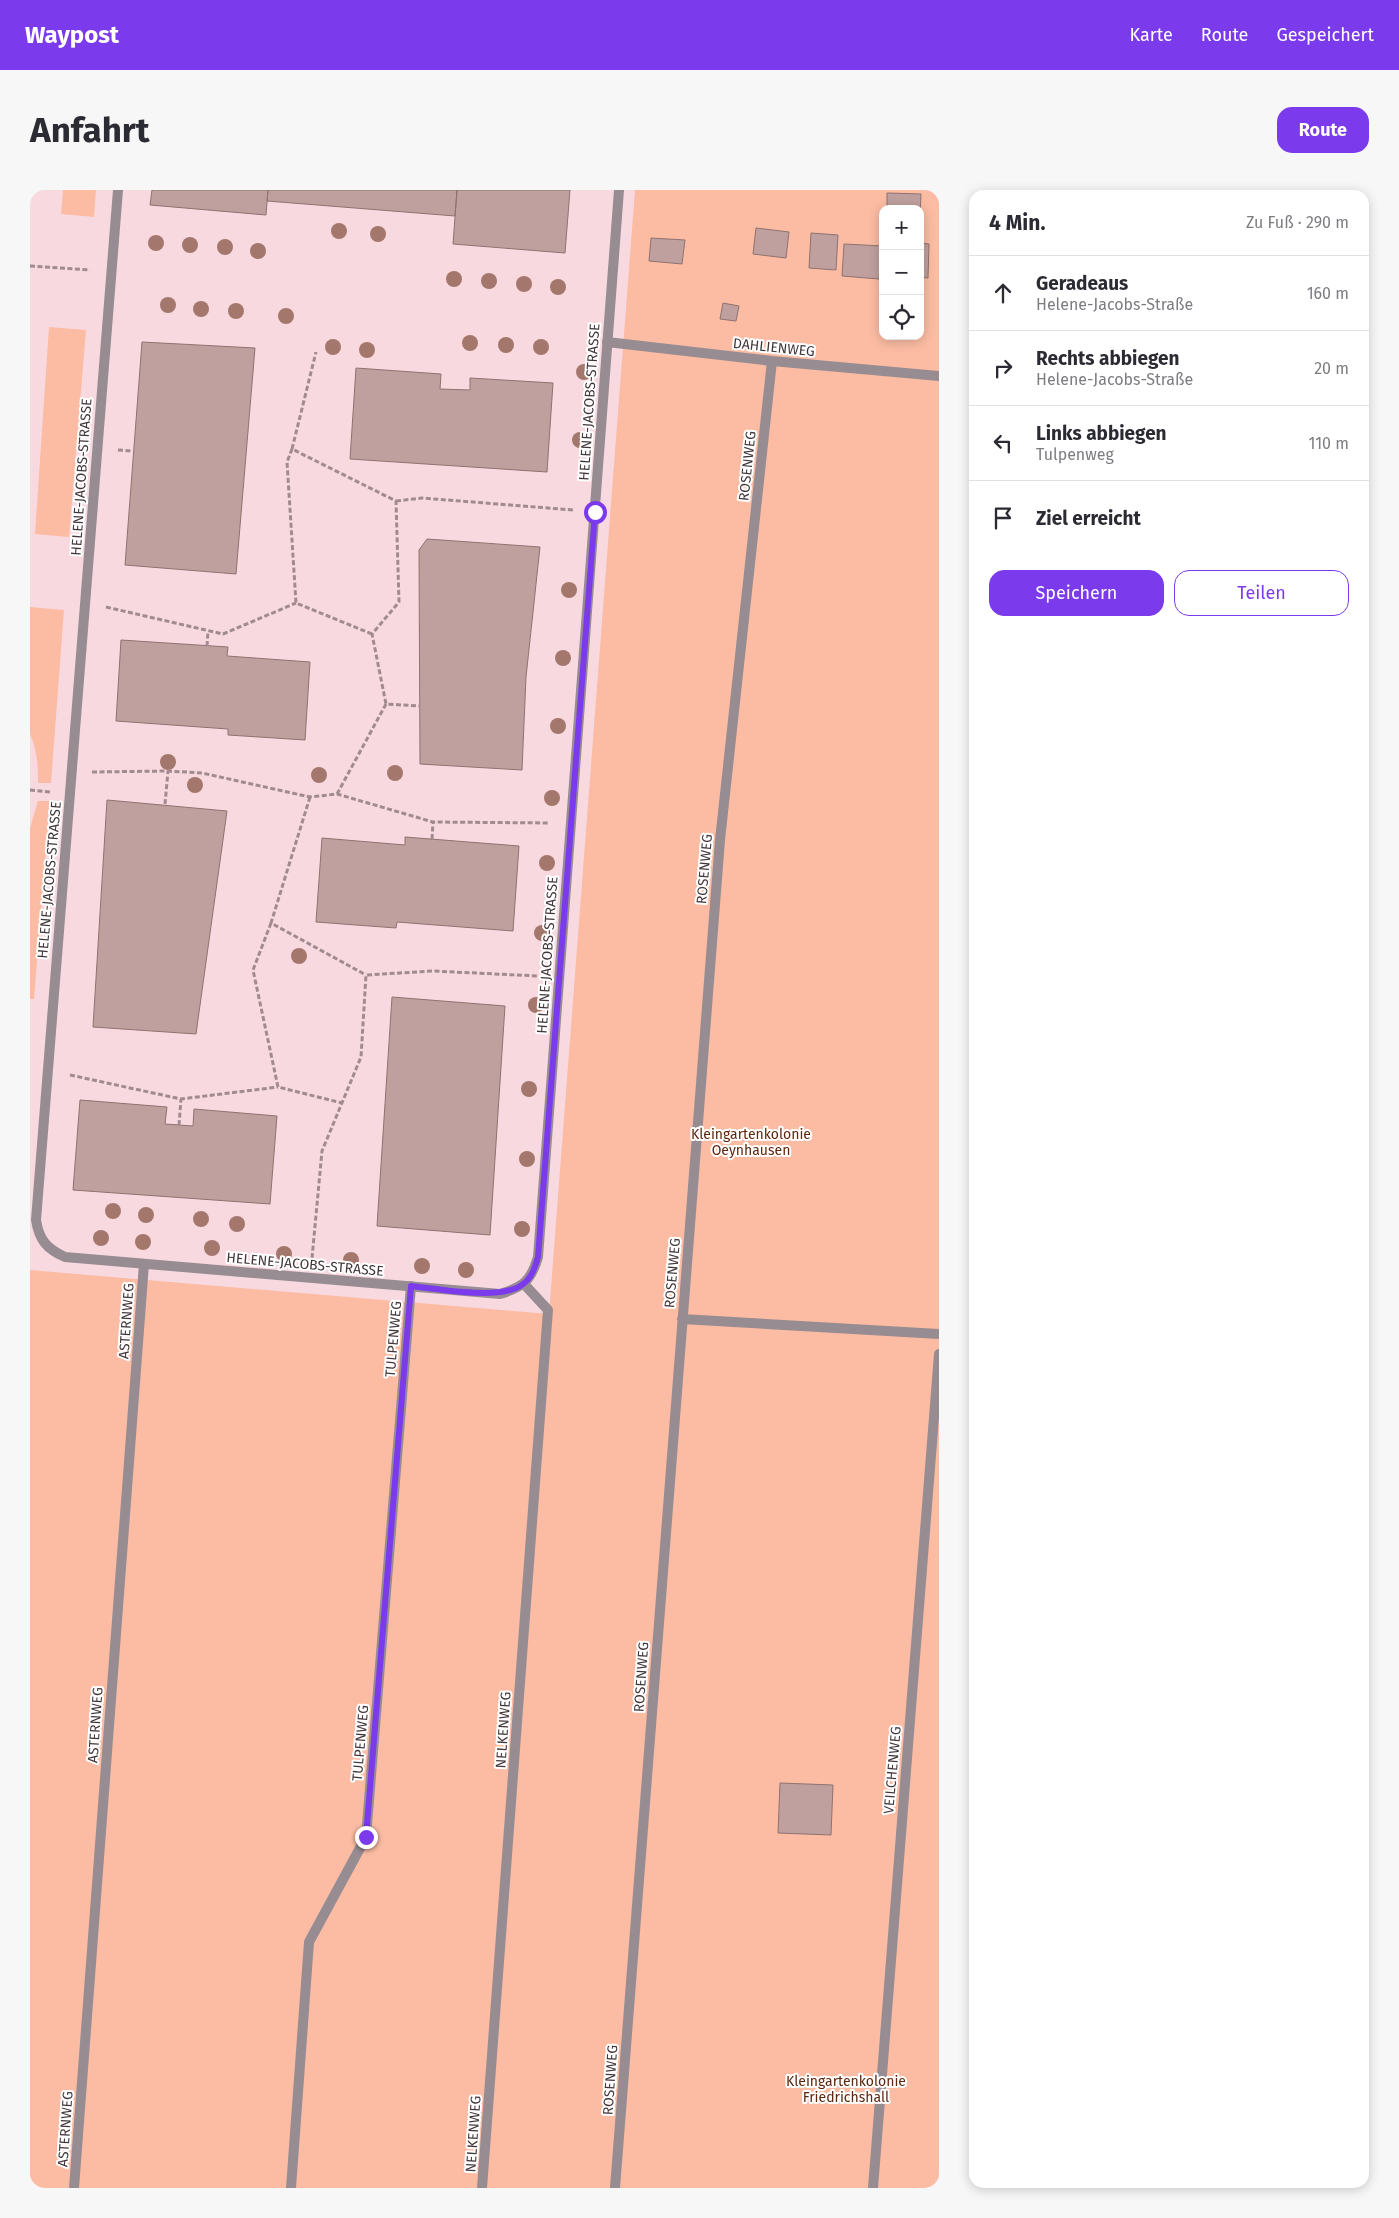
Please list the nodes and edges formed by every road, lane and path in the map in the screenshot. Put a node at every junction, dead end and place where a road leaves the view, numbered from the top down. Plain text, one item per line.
1 (118, 190) edge
2 (619, 190) edge
3 (30, 266) edge
4 (92, 270) dead end
5 (607, 342) junction
6 (316, 352) dead end
7 (772, 361) junction
8 (939, 376) edge
9 (292, 449) junction
10 (396, 501) junction
11 (595, 512) junction
12 (85, 602) junction
13 (296, 603) junction
14 (208, 631) junction
15 (372, 634) junction
16 (207, 646) dead end
17 (386, 704) junction
18 (420, 706) dead end
19 (168, 771) junction
20 (72, 772) junction
21 (337, 794) junction
22 (310, 797) junction
23 (165, 804) dead end
24 (433, 822) junction
25 (571, 823) junction
26 (432, 839) dead end
27 (271, 923) junction
28 (366, 975) junction
29 (559, 977) junction
30 (48, 1070) junction
31 (278, 1087) junction
32 (181, 1099) junction
33 (342, 1103) junction
34 (179, 1125) dead end
35 (144, 1264) junction
36 (310, 1278) junction
37 (524, 1284) junction
38 (411, 1286) junction
39 (682, 1319) junction
40 (939, 1334) edge
41 (939, 1354) edge
42 (74, 2188) edge
43 (291, 2188) edge
44 (482, 2188) edge
45 (615, 2188) edge
46 (873, 2188) edge

1 - 12 street, HELENE-JACOBS-STRASSE
2 - 5 street, HELENE-JACOBS-STRASSE
3 - 4 path
5 - 7 street, DAHLIENWEG
5 - 11 street, HELENE-JACOBS-STRASSE
6 - 9 path
7 - 8 street, DAHLIENWEG
7 - 39 street, ROSENWEG
9 - 10 path
9 - 13 path
10 - 11 path
10 - 15 path
11 - 25 street, HELENE-JACOBS-STRASSE
12 - 14 path
12 - 20 street, HELENE-JACOBS-STRASSE
13 - 14 path
13 - 15 path
14 - 16 path
15 - 17 path
17 - 18 path
17 - 21 path
19 - 20 path
19 - 22 path
19 - 23 path
20 - 30 street, HELENE-JACOBS-STRASSE
21 - 22 path
21 - 24 path
22 - 27 path
24 - 25 path
24 - 26 path
25 - 29 street, HELENE-JACOBS-STRASSE
27 - 28 path
27 - 31 path
28 - 29 path
28 - 33 path
29 - 37 street, HELENE-JACOBS-STRASSE
30 - 32 path
30 - 35 street, HELENE-JACOBS-STRASSE
31 - 32 path
31 - 33 path
32 - 34 path
33 - 36 path
35 - 36 street, HELENE-JACOBS-STRASSE
35 - 42 street, ASTERNWEG
36 - 38 street, HELENE-JACOBS-STRASSE
37 - 38 street, HELENE-JACOBS-STRASSE
37 - 44 street, NELKENWEG
38 - 43 street, TULPENWEG
39 - 40 street
39 - 45 street, ROSENWEG
41 - 46 street, VEILCHENWEG

